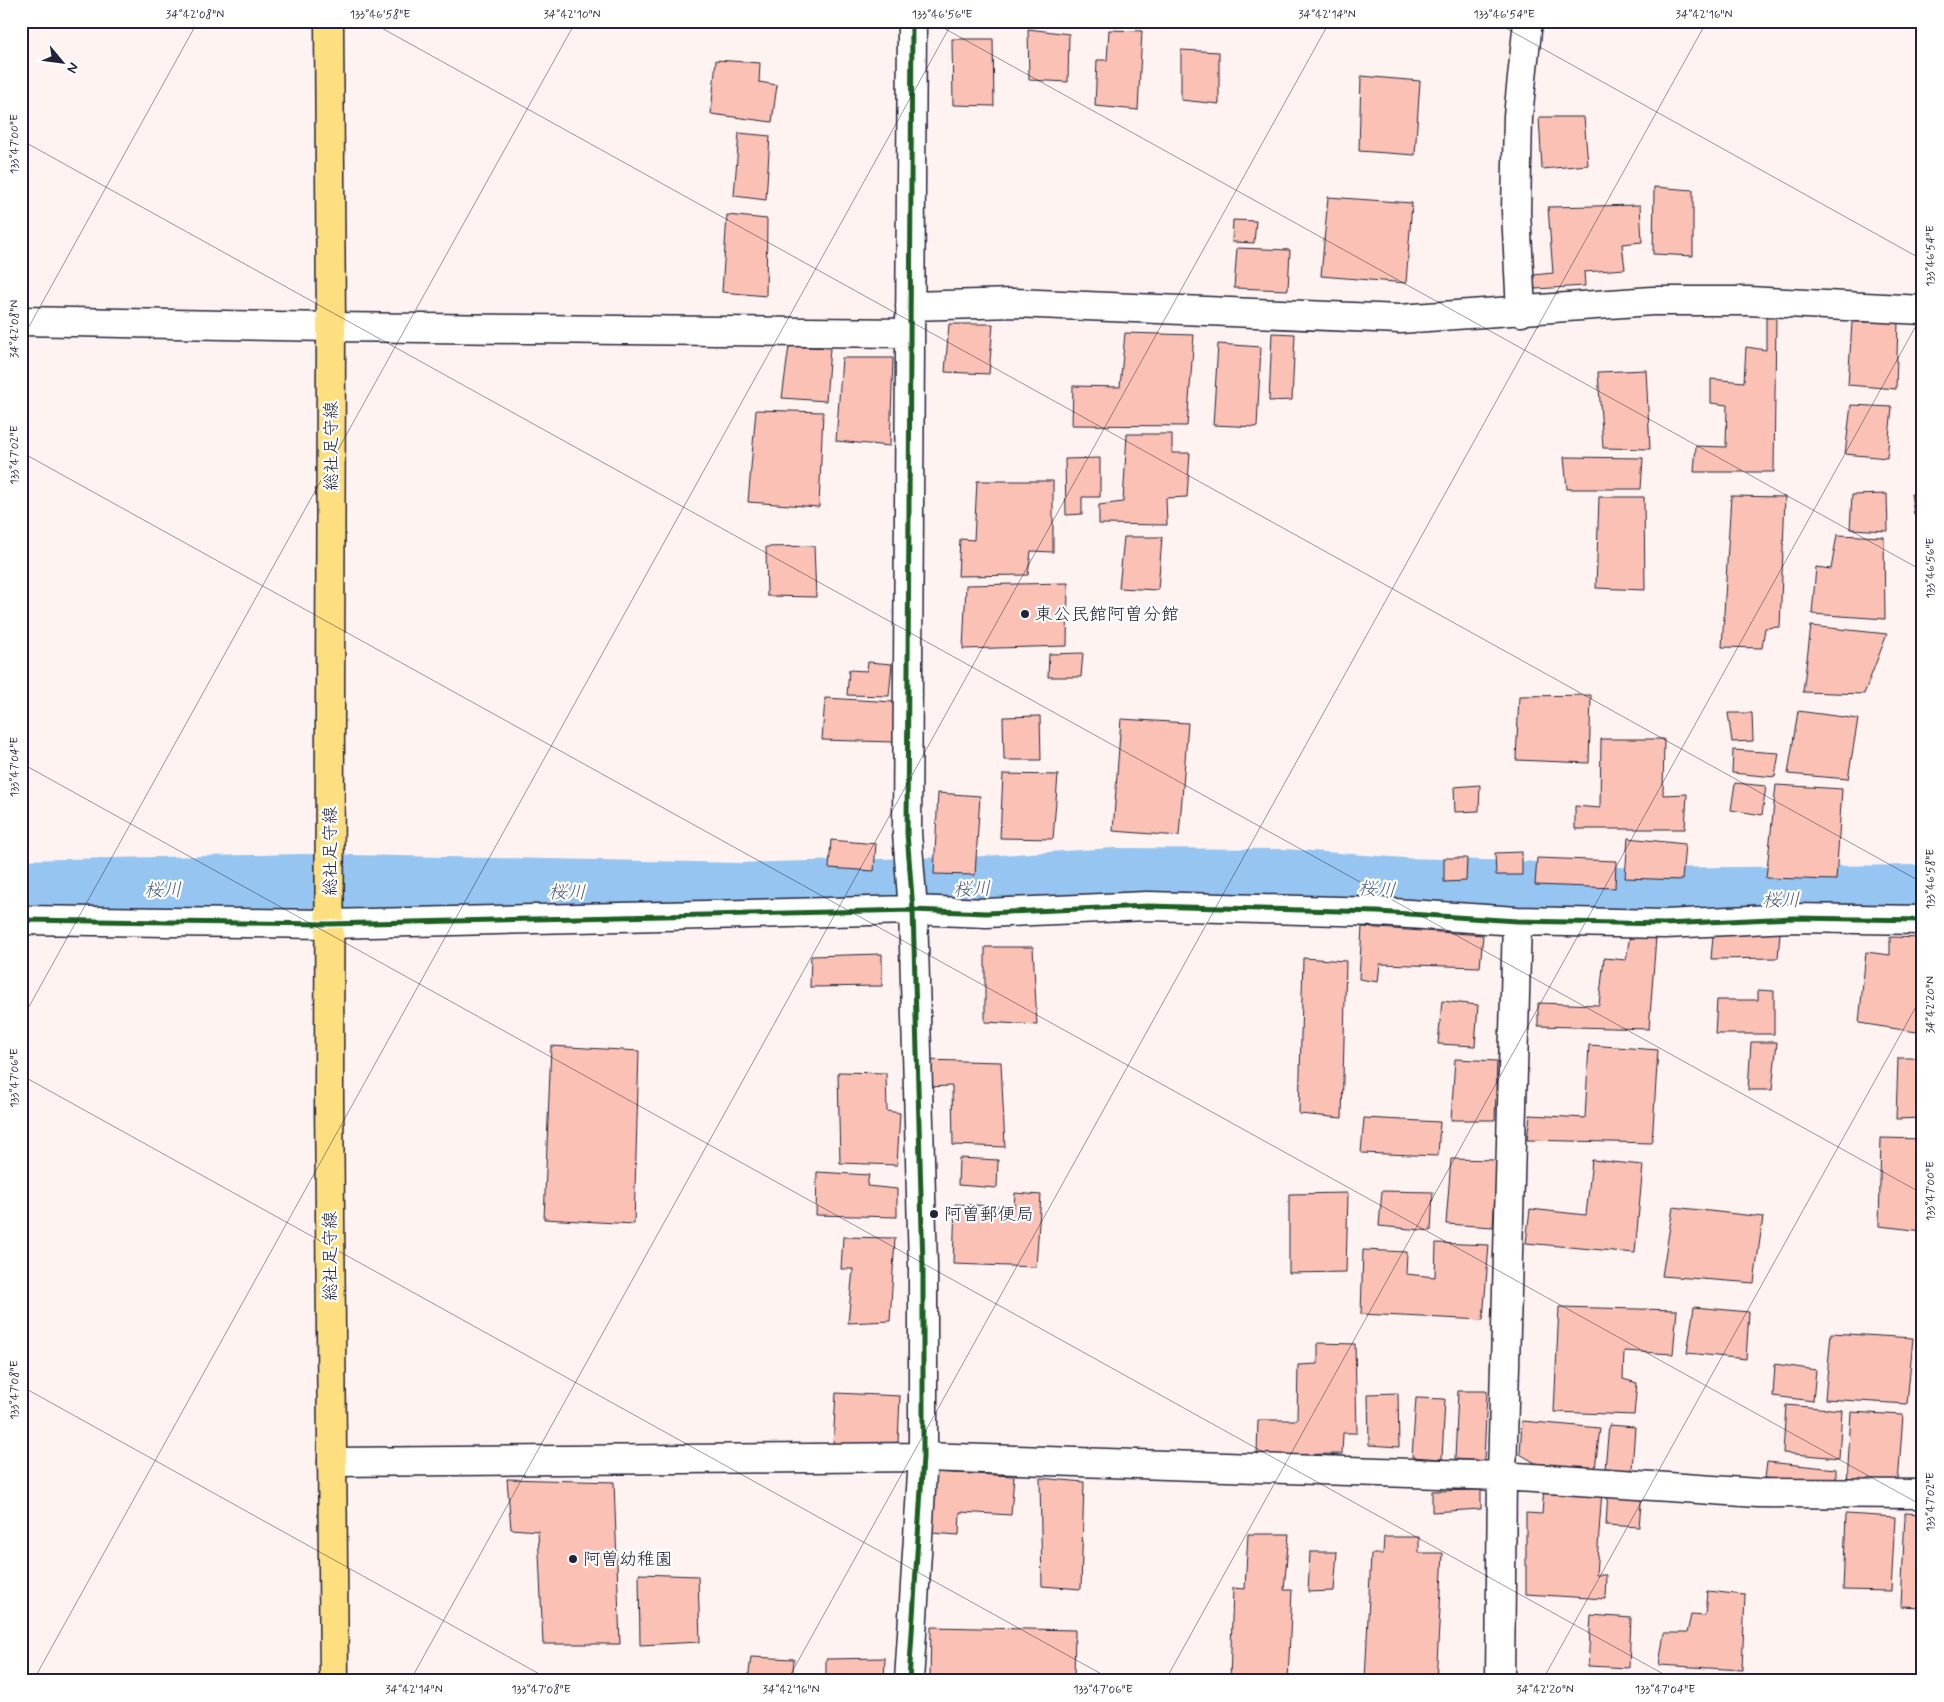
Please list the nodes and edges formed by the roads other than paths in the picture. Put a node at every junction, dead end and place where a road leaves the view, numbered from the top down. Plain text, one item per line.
1 (329, 21) edge
2 (912, 21) edge
3 (1528, 21) edge
4 (910, 306) junction
5 (1923, 310) edge
6 (1521, 312) junction
7 (21, 321) edge
8 (331, 327) junction
9 (910, 333) junction
10 (912, 897) junction
11 (330, 916) junction
12 (21, 920) edge
13 (1923, 920) edge
14 (1517, 921) junction
15 (923, 1457) junction
16 (332, 1462) junction
17 (1502, 1476) junction
18 (1923, 1494) edge
19 (334, 1681) edge
20 (909, 1681) edge
21 (1500, 1681) edge

1 - 8 main road, 総社足守線
2 - 4 street
3 - 6 street
4 - 6 street
4 - 9 street
5 - 6 street
7 - 8 street
8 - 9 street
8 - 11 main road, 総社足守線
9 - 10 street
10 - 11 street
10 - 14 street
10 - 15 street
11 - 12 street
11 - 16 main road, 総社足守線
13 - 14 street
14 - 17 street
15 - 16 street
15 - 17 street
15 - 20 street
16 - 19 main road, 総社足守線
17 - 18 street
17 - 21 street

